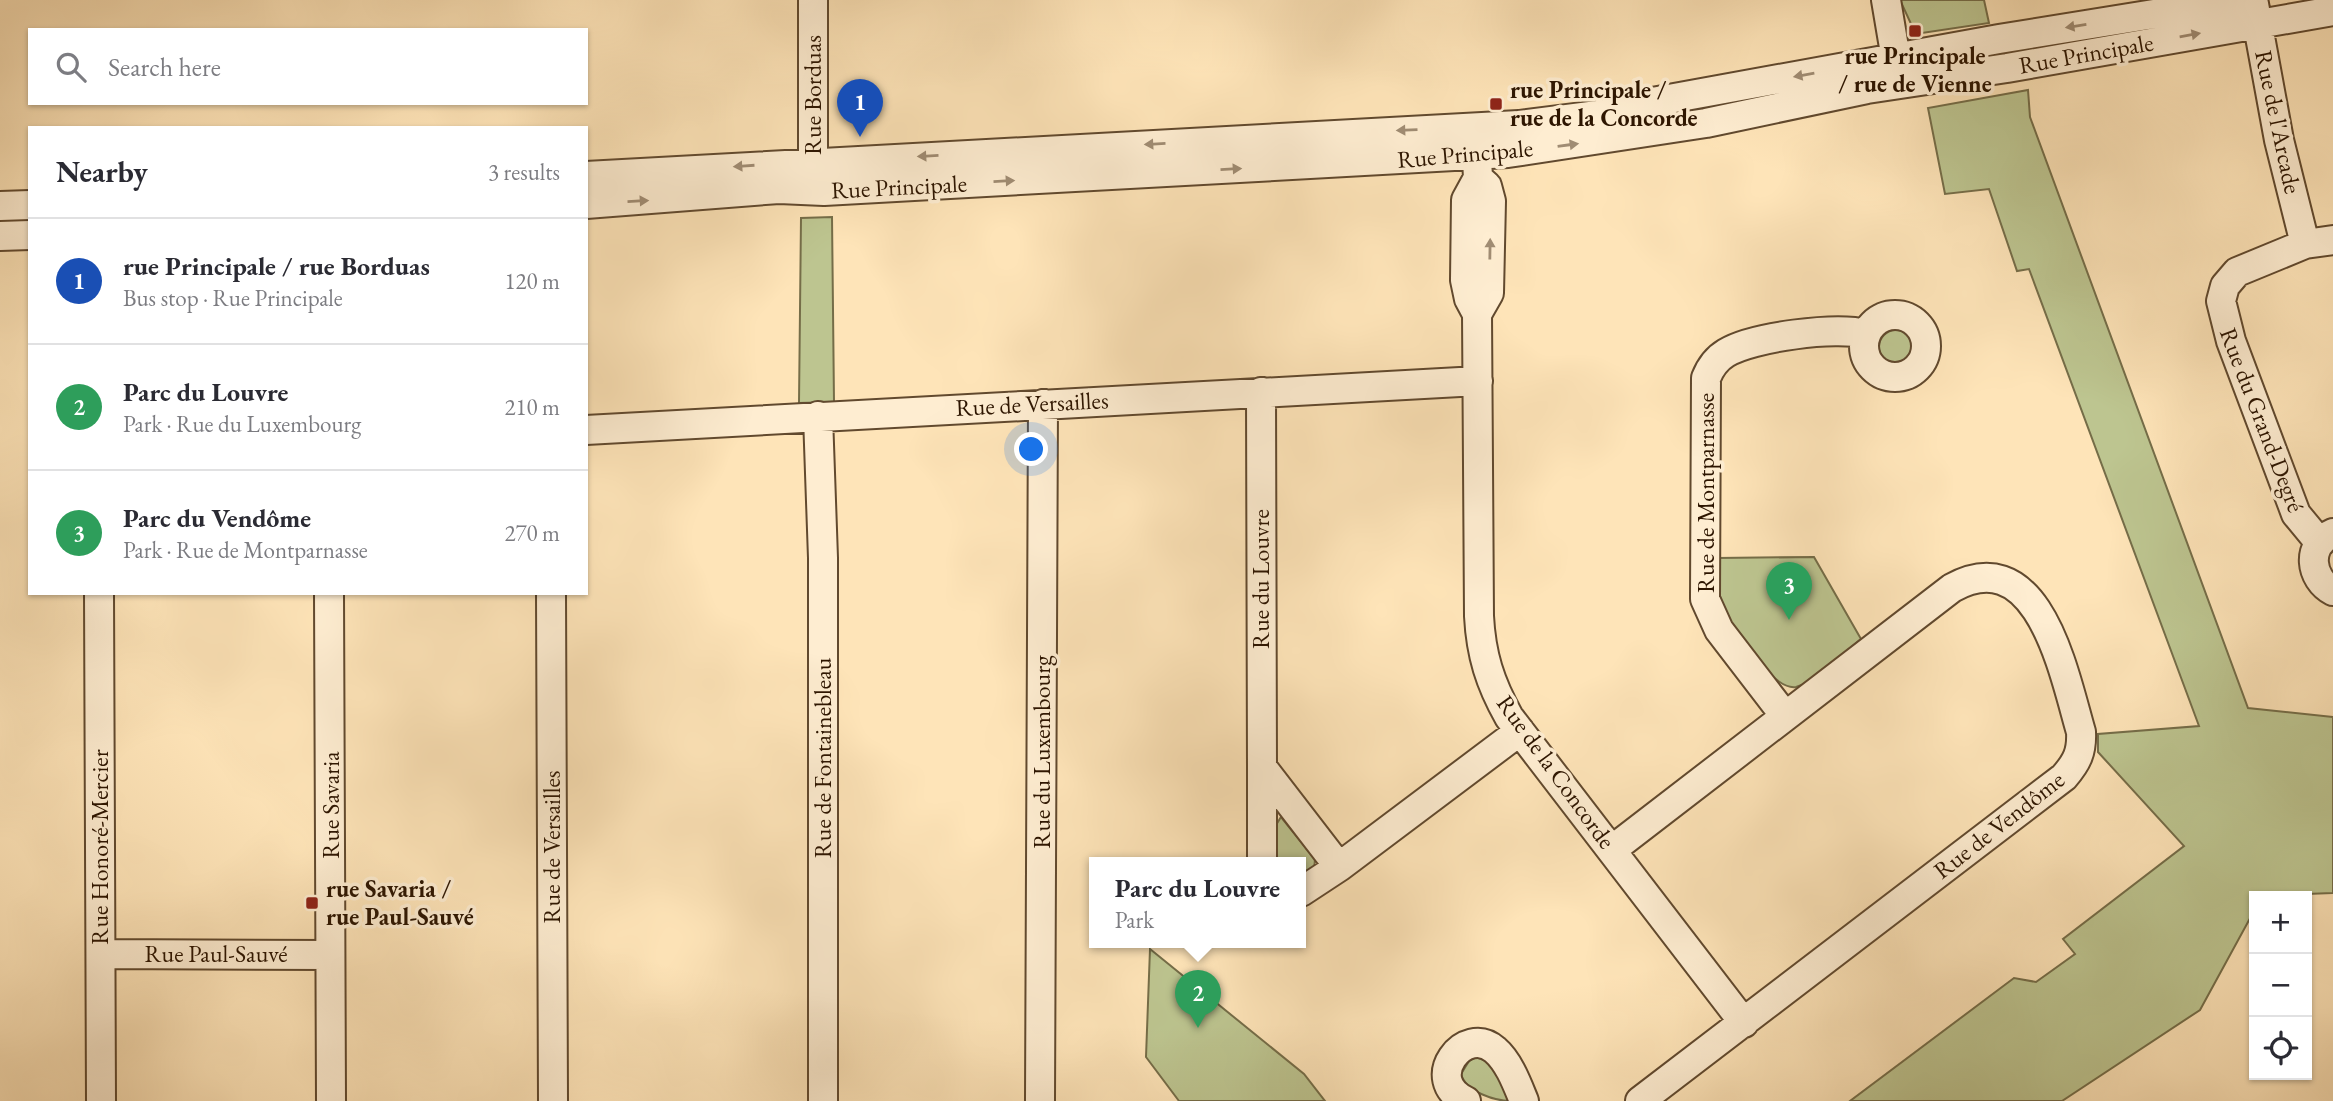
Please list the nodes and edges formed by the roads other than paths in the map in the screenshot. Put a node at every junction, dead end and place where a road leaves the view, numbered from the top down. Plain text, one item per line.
1 (813, 0) edge
2 (1886, 0) edge
3 (2241, 0) edge
4 (2255, 11) edge
5 (2333, 11) edge
6 (1898, 71) junction
7 (1477, 154) junction
8 (813, 163) junction
9 (588, 176) edge
10 (813, 191) junction
11 (588, 204) edge
12 (28, 205) edge
13 (0, 206) edge
14 (28, 235) edge
15 (0, 236) edge
16 (2333, 240) edge
17 (2305, 244) junction
18 (1866, 334) dead end
19 (1478, 381) junction
20 (1261, 392) junction
21 (1043, 404) junction
22 (818, 416) junction
23 (588, 430) edge
24 (2326, 538) edge
25 (2333, 591) edge
26 (99, 595) edge
27 (329, 595) edge
28 (551, 595) edge
29 (1784, 716) junction
30 (1520, 730) junction
31 (1262, 767) junction
32 (1613, 849) junction
33 (1262, 857) edge
34 (1339, 867) junction
35 (1306, 889) edge
36 (101, 954) junction
37 (330, 955) junction
38 (1744, 1023) junction
39 (101, 1101) edge
40 (331, 1101) edge
41 (552, 1101) edge
42 (823, 1101) edge
43 (1040, 1101) edge
44 (1466, 1101) edge
45 (1524, 1101) edge
46 (1640, 1101) edge

1 - 8 street, Rue Borduas
2 - 6 street
3 -> 6 street, Rue Principale
4 - 5 street, Rue Principale
6 -> 4 street, Rue Principale
4 - 17 street, Rue de l'Arcade
6 - 7 street, Rue Principale
7 -> 8 street, Rue Principale
10 -> 7 street, Rue Principale
7 - 19 street, Rue de la Concorde
8 -> 9 street, Rue Principale
8 - 10 street, Rue Borduas
11 -> 10 street, Rue Principale
12 - 13 street
14 - 15 street
16 - 17 street, Rue du Grand-Degré
17 - 24 street, Rue du Grand-Degré
18 - 29 street, Rue de Montparnasse
19 - 20 street, Rue de Versailles
19 - 30 street, Rue de la Concorde
20 - 21 street, Rue de Versailles
20 - 31 street, Rue du Louvre
21 - 22 street, Rue de Versailles
21 - 43 street, Rue du Luxembourg
22 - 23 street, Rue de Versailles
22 - 42 street, Rue de Fontainebleau
24 - 25 street, Rue du Grand-Degré
26 - 36 street, Rue Honoré-Mercier
27 - 37 street, Rue Savaria
28 - 41 street, Rue de Versailles
29 - 32 street, Rue de Vendôme
29 - 38 street, Rue de Vendôme
30 - 32 street, Rue de la Concorde
30 - 34 street
31 - 33 street, Rue du Louvre
31 - 34 street
32 - 38 street, Rue de la Concorde
34 - 35 street
36 - 37 street, Rue Paul-Sauvé
36 - 39 street, Rue Honoré-Mercier
37 - 40 street, Rue Savaria
38 - 46 street, Rue de Vendôme
44 - 45 street

